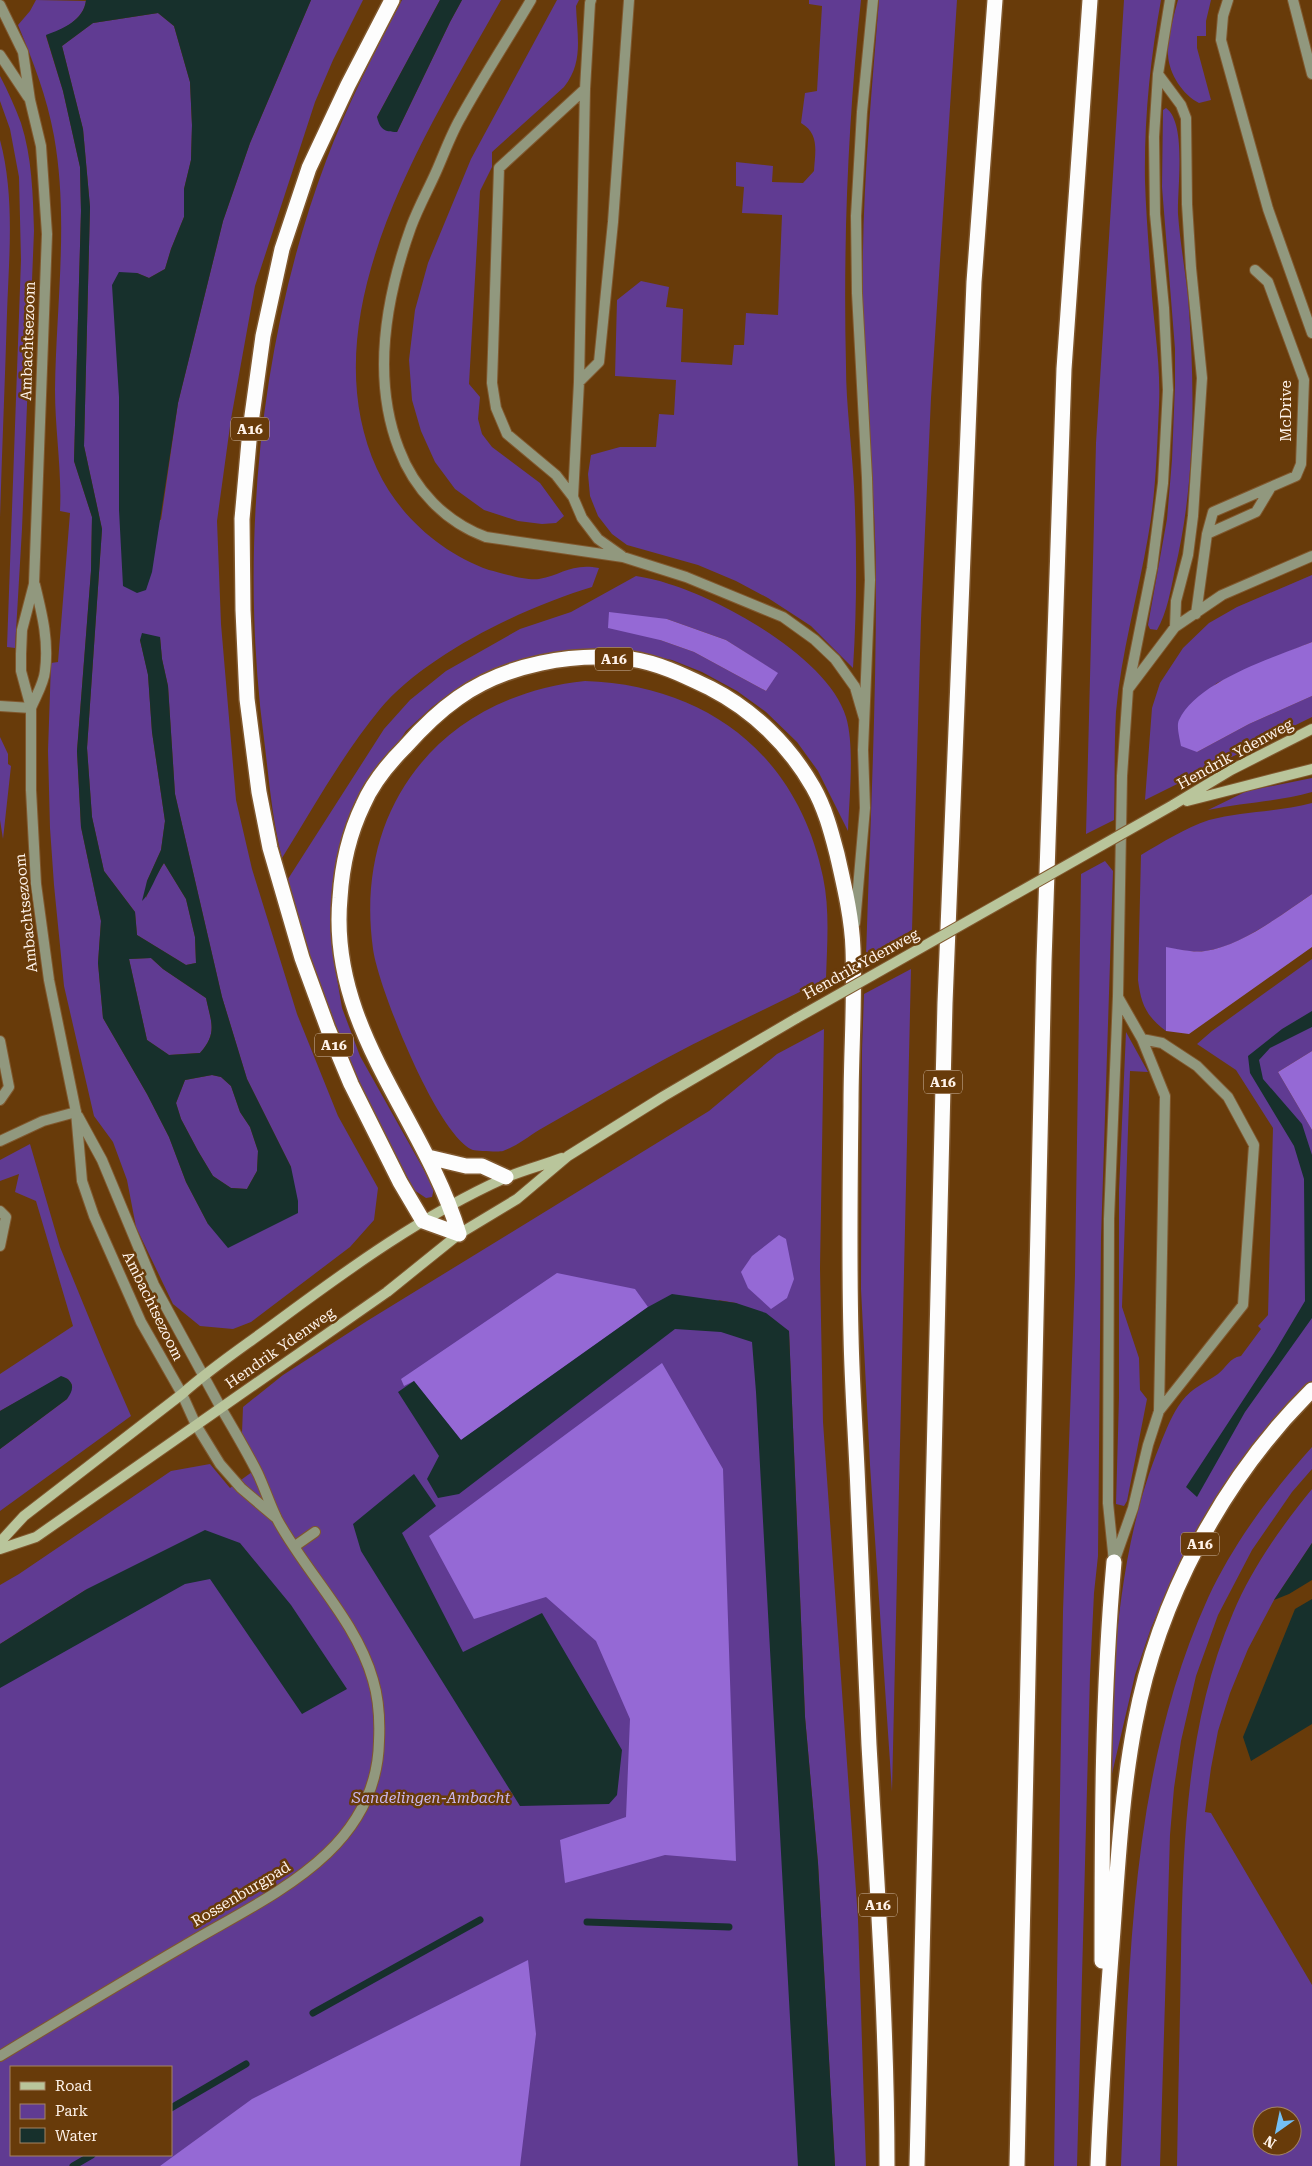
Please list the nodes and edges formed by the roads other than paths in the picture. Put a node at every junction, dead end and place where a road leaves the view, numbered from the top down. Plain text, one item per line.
1 (392, 0) edge
2 (531, 0) edge
3 (591, 0) edge
4 (629, 0) edge
5 (873, 0) edge
6 (995, 0) edge
7 (1090, 0) edge
8 (1170, 0) edge
9 (1228, 0) edge
10 (1293, 0) edge
11 (0, 5) edge
12 (0, 55) edge
13 (1158, 74) junction
14 (1312, 74) edge
15 (585, 89) junction
16 (30, 100) junction
17 (1254, 270) dead end
18 (1312, 334) edge
19 (580, 382) junction
20 (1271, 487) junction
21 (573, 497) junction
22 (1207, 534) junction
23 (1312, 556) edge
24 (623, 557) junction
25 (34, 584) junction
26 (1196, 614) junction
27 (1175, 627) junction
28 (1128, 689) junction
29 (0, 706) edge
30 (31, 708) junction
31 (864, 718) junction
32 (1312, 729) edge
33 (1312, 769) edge
34 (1174, 805) junction
35 (853, 944) junction
36 (1118, 996) junction
37 (1142, 1039) junction
38 (0, 1040) edge
39 (0, 1100) edge
40 (76, 1112) junction
41 (0, 1140) edge
42 (568, 1156) junction
43 (428, 1157) junction
44 (506, 1177) junction
45 (451, 1206) junction
46 (0, 1210) edge
47 (423, 1221) junction
48 (459, 1234) junction
49 (0, 1246) edge
50 (203, 1375) junction
51 (1312, 1390) edge
52 (182, 1394) junction
53 (221, 1408) junction
54 (1159, 1411) junction
55 (196, 1425) junction
56 (277, 1519) junction
57 (316, 1532) dead end
58 (0, 1542) edge
59 (294, 1546) junction
60 (0, 1550) edge
61 (1114, 1562) junction
62 (0, 2056) edge
63 (1102, 2086) junction
64 (887, 2166) edge
65 (917, 2166) edge
66 (1017, 2166) edge
67 (1098, 2166) edge

1 - 47 highway, A16
2 - 24 street, A16
3 - 15 street, A16
4 - 19 street
5 - 31 street, A16
6 - 65 highway, A16
7 - 66 highway
8 - 13 street, A16
9 - 18 street
10 - 14 street
11 - 16 street, Ambachtsezoom
12 - 16 street, Ambachtsezoom
13 - 27 street
13 - 28 street, A16
15 - 19 street, A16
15 - 21 street, A16
16 - 25 street, Ambachtsezoom
17 - 20 street, McDrive
19 - 21 street, A16
20 - 22 street
20 - 22 street, McDrive
21 - 24 street, A16
22 - 26 street, McDrive
23 - 26 street
24 - 31 street, A16
25 - 30 street, Ambachtsezoom
25 - 30 street, Ambachtsezoom
26 - 27 street
27 - 28 street
28 - 36 street, A16
29 - 30 street
30 - 40 street, Ambachtsezoom
31 - 35 street, A16
32 - 34 main road, Hendrik Ydenweg
33 - 34 main road, Hendrik Ydenweg
34 - 42 main road, Hendrik Ydenweg, bridge
35 - 43 highway, A16
35 - 64 highway, A16
36 - 37 street, A16
36 - 61 street, A16
37 - 54 street, A16
37 - 54 street, A16
38 - 39 street
40 - 41 street
40 - 50 street, Ambachtsezoom
40 - 52 street, Ambachtsezoom
42 - 44 main road, Hendrik Ydenweg
42 - 48 main road, Hendrik Ydenweg
43 - 44 highway
43 - 45 highway, A16
44 - 45 main road, Hendrik Ydenweg
45 - 47 main road, Hendrik Ydenweg
45 - 48 highway, A16
46 - 49 street
47 - 48 highway
47 - 50 main road, Hendrik Ydenweg
48 - 53 main road, Hendrik Ydenweg
50 - 52 main road, Hendrik Ydenweg
50 - 53 street, Ambachtsezoom
51 - 63 highway, A16
52 - 55 street, Ambachtsezoom
52 - 58 main road, Hendrik Ydenweg
53 - 55 main road, Hendrik Ydenweg
53 - 56 street, Rossenburgpad
54 - 61 street, A16
55 - 56 street, Rossenburgpad
55 - 60 main road, Hendrik Ydenweg
56 - 59 street, Rossenburgpad
57 - 59 street
59 - 62 street, Rossenburgpad
61 - 63 highway, A16
63 - 67 highway, A16

